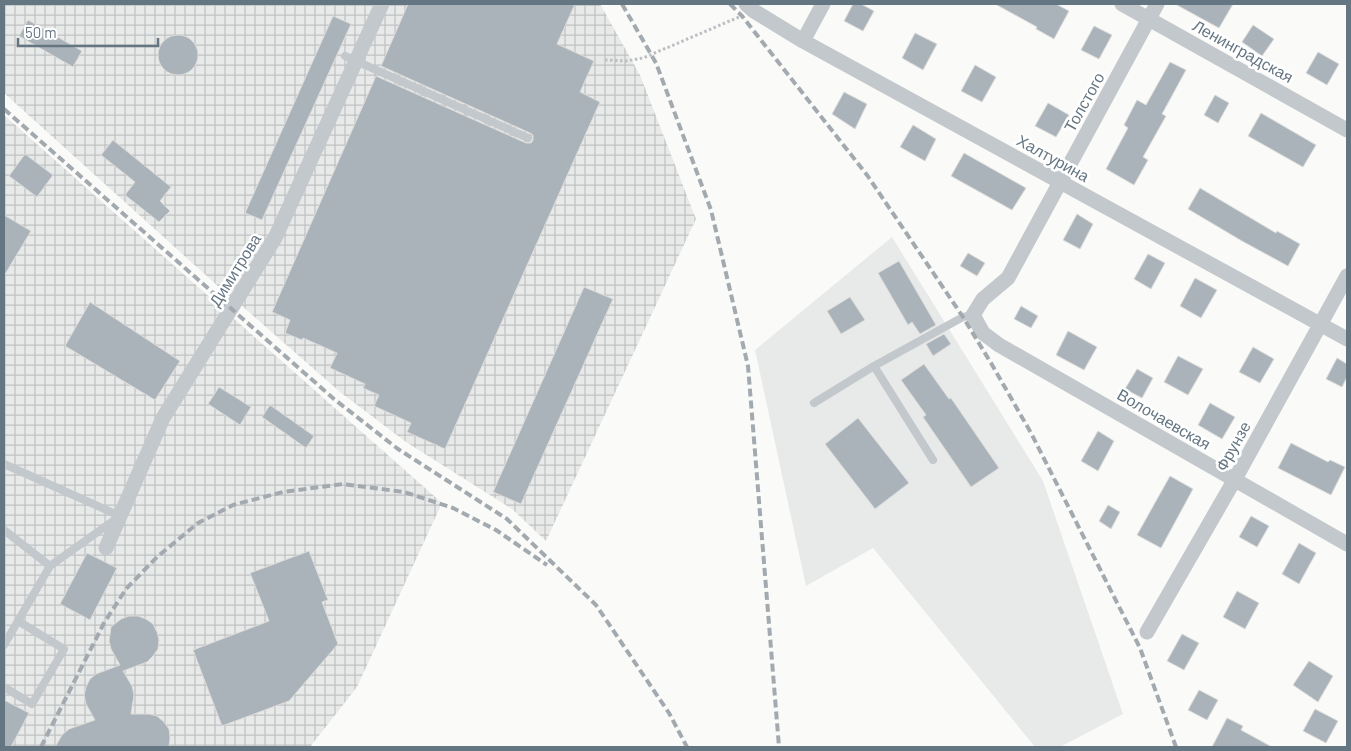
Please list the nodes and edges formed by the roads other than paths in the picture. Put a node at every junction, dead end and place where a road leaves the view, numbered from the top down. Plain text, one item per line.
1 (382, 4) edge
2 (823, 4) edge
3 (1122, 4) edge
4 (1158, 4) edge
5 (750, 8) edge
6 (1149, 19) junction
7 (803, 41) junction
8 (351, 59) junction
9 (1347, 130) edge
10 (528, 138) dead end
11 (1061, 182) junction
12 (1347, 276) edge
13 (973, 315) junction
14 (1320, 324) junction
15 (1347, 339) edge
16 (874, 366) junction
17 (814, 403) dead end
18 (934, 460) dead end
19 (4, 464) edge
20 (1235, 479) junction
21 (120, 516) junction
22 (4, 530) edge
23 (1347, 544) edge
24 (106, 548) dead end
25 (50, 566) junction
26 (18, 621) junction
27 (1147, 632) dead end
28 (4, 645) edge
29 (4, 687) edge

1 - 8 street, Димитрова
2 - 7 street
3 - 6 street, Ленинградская
4 - 6 street, Толстого
5 - 7 street, Халтурина
6 - 9 street, Ленинградская
6 - 11 street, Толстого
7 - 11 street, Халтурина
8 - 10 lane
8 - 21 street, Димитрова
11 - 13 street, Толстого
11 - 14 street, Халтурина
12 - 14 street, Фрунзе
13 - 16 lane
13 - 20 street, Волочаевская
14 - 15 street, Халтурина
14 - 20 street, Фрунзе
16 - 17 lane
16 - 18 lane
19 - 21 lane
20 - 23 street, Волочаевская
20 - 27 street, Фрунзе
21 - 24 street, Димитрова
21 - 25 lane
22 - 25 lane
25 - 26 lane
26 - 28 lane
26 - 29 lane

